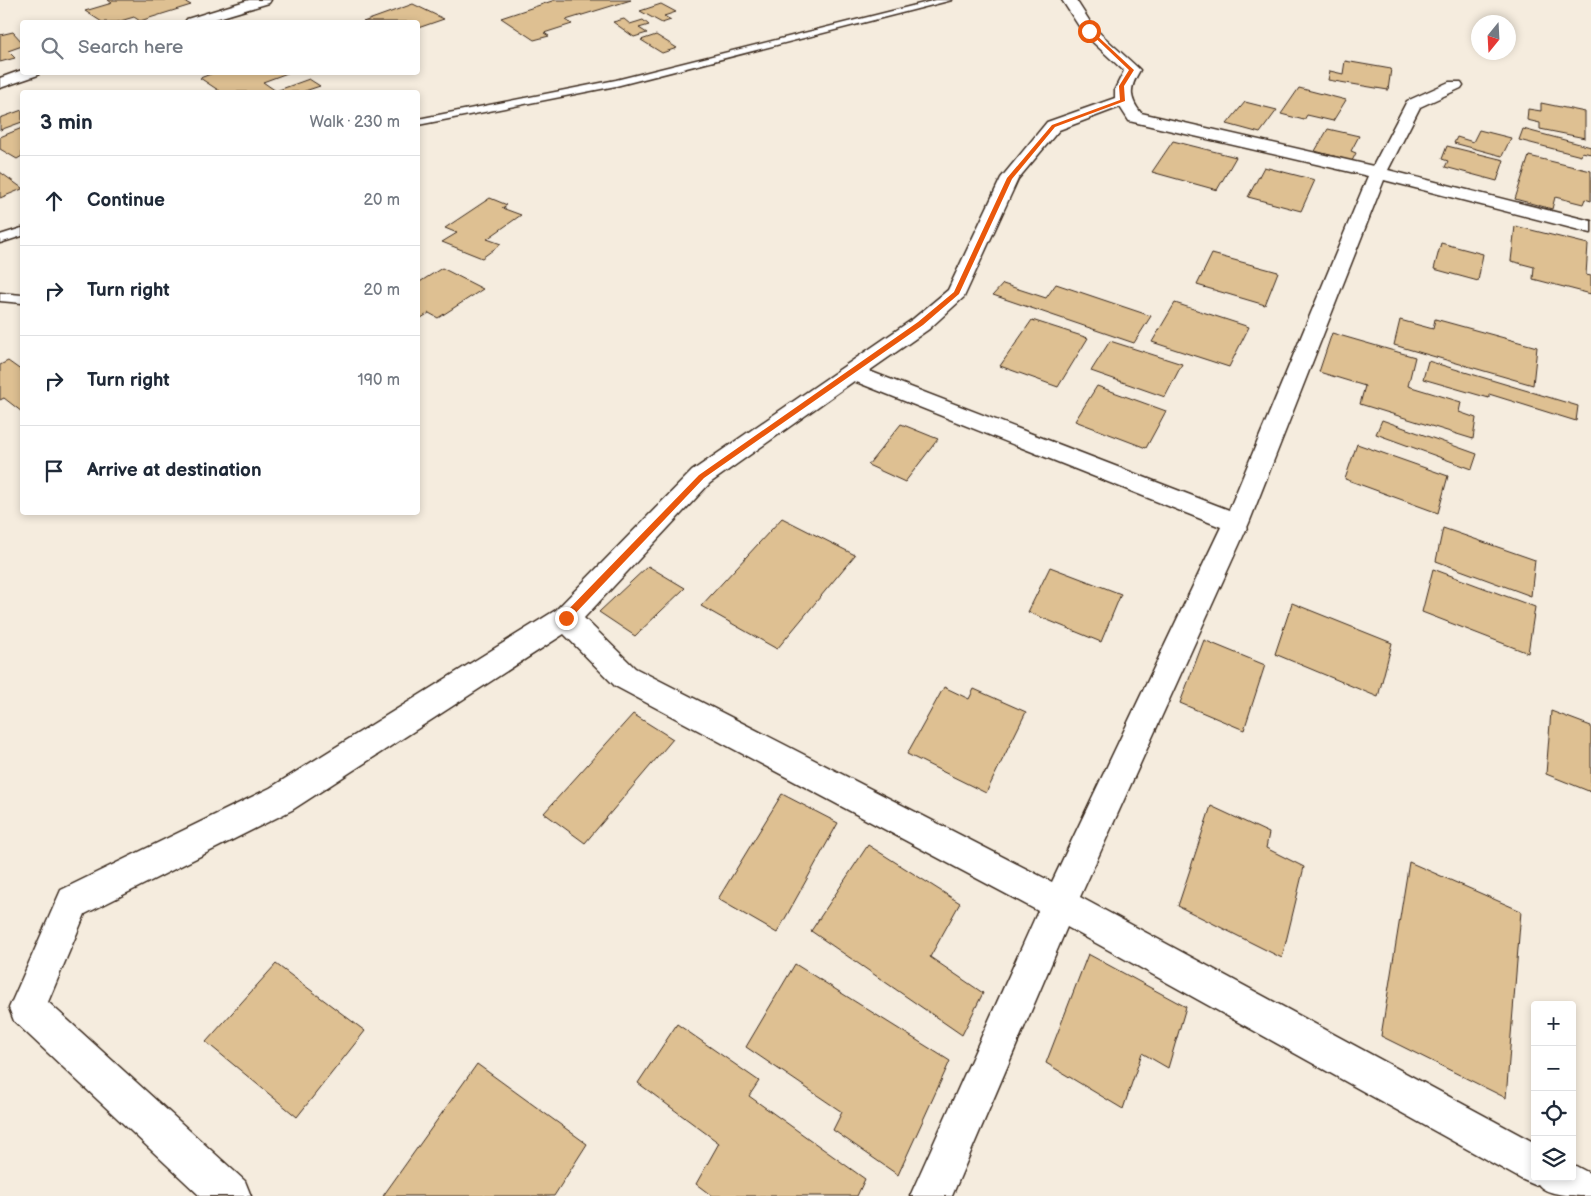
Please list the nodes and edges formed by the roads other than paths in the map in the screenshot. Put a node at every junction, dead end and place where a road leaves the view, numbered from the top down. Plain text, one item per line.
1 (264, 0) edge
2 (947, 0) edge
3 (1069, 0) edge
4 (199, 20) edge
5 (22, 75) edge
6 (0, 82) edge
7 (1455, 85) dead end
8 (1122, 101) junction
9 (420, 122) edge
10 (1378, 174) junction
11 (1591, 227) edge
12 (20, 233) edge
13 (0, 239) edge
14 (0, 297) edge
15 (20, 299) edge
16 (851, 372) junction
17 (1236, 523) junction
18 (566, 618) junction
19 (1059, 904) junction
20 (1531, 1164) edge
21 (1563, 1181) edge
22 (230, 1196) edge
23 (931, 1196) edge
24 (1590, 1196) edge

1 - 4 street
2 - 9 lane
3 - 8 street
5 - 6 street
7 - 10 street
8 - 10 street
8 - 16 street
10 - 11 street
10 - 17 street
12 - 13 lane
14 - 15 lane
16 - 17 street
16 - 18 street
17 - 19 street
18 - 19 street
18 - 22 street
19 - 20 street
19 - 23 street
21 - 24 street

